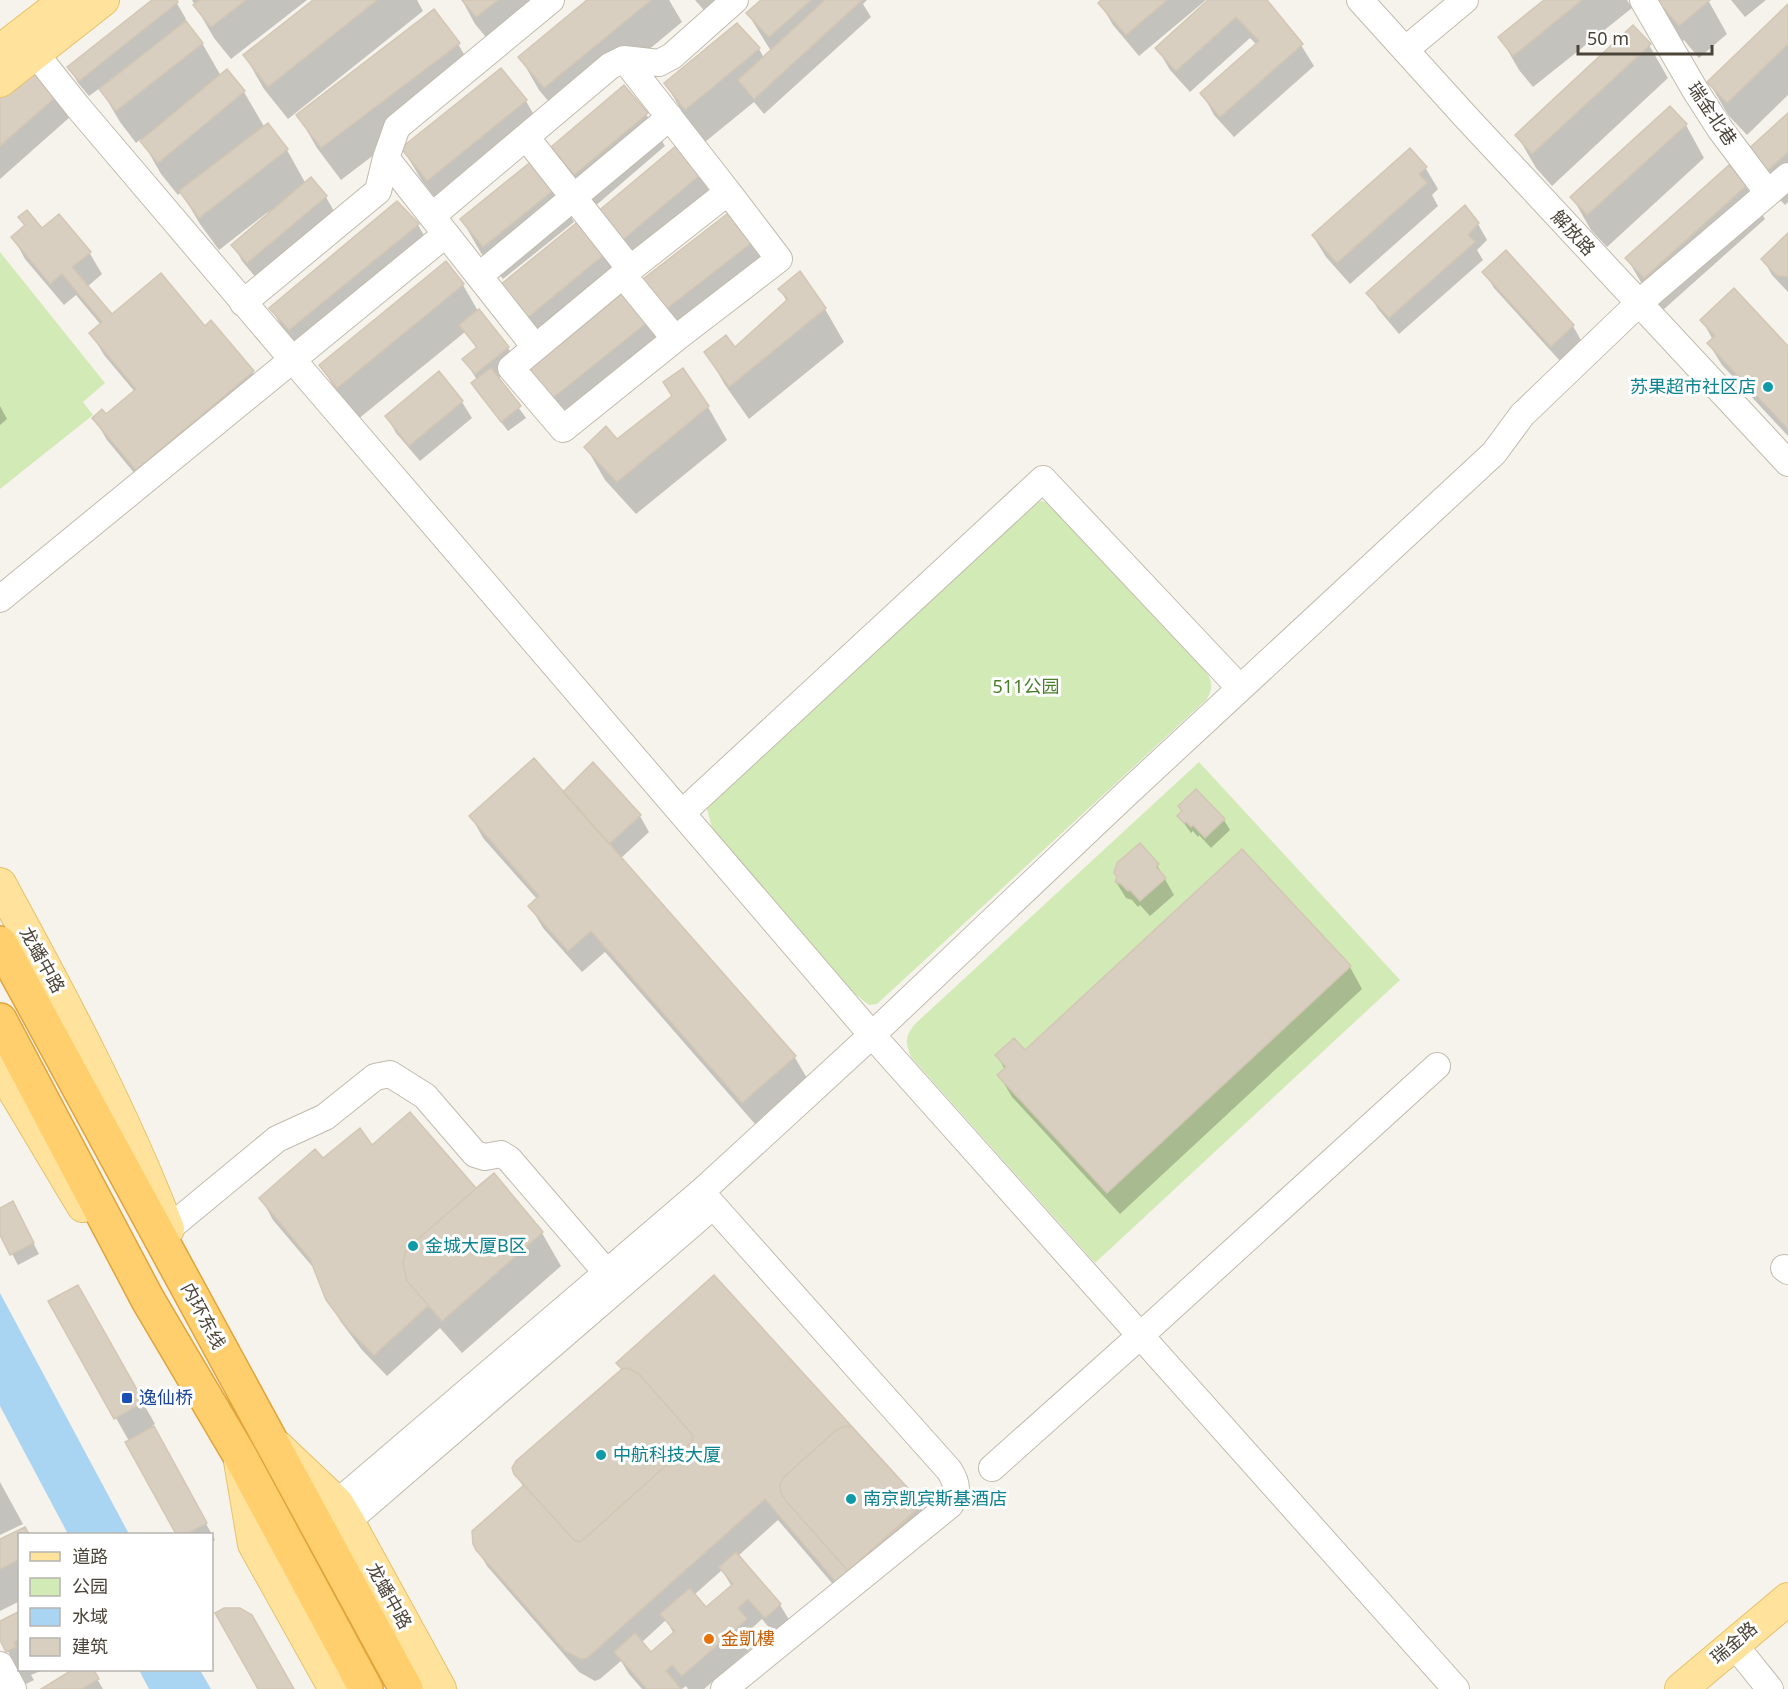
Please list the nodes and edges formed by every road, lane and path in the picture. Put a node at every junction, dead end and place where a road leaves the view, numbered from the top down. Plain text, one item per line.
1 (66, 0) edge
2 (103, 0) edge
3 (551, 0) edge
4 (735, 0) edge
5 (1360, 0) edge
6 (1465, 0) edge
7 (1643, 0) edge
8 (1405, 50) junction
9 (0, 51) edge
10 (35, 53) junction
11 (624, 59) junction
12 (0, 81) edge
13 (669, 117) junction
14 (526, 137) junction
15 (386, 158) junction
16 (1788, 176) edge
17 (728, 192) junction
18 (1768, 193) junction
19 (439, 225) junction
20 (626, 272) junction
21 (479, 276) junction
22 (243, 303) junction
23 (1639, 303) junction
24 (675, 339) junction
25 (535, 347) junction
26 (291, 360) junction
27 (1788, 463) edge
28 (0, 599) edge
29 (1240, 688) junction
30 (682, 813) junction
31 (0, 884) edge
32 (0, 944) edge
33 (0, 1020) edge
34 (872, 1035) junction
35 (1437, 1066) dead end
36 (0, 1067) edge
37 (707, 1199) junction
38 (168, 1229) junction
39 (607, 1273) junction
40 (148, 1300) junction
41 (201, 1311) junction
42 (1141, 1335) junction
43 (269, 1438) junction
44 (238, 1454) junction
45 (992, 1468) dead end
46 (342, 1512) junction
47 (1788, 1599) edge
48 (1733, 1643) junction
49 (0, 1665) edge
50 (12, 1689) edge
51 (335, 1689) edge
52 (366, 1689) edge
53 (406, 1689) edge
54 (440, 1689) edge
55 (724, 1689) edge
56 (1456, 1689) edge
57 (1681, 1689) edge
58 (1770, 1689) edge

1 - 9 main road
2 - 10 main road
3 - 15 street
4 - 11 street
5 - 8 street, 解放路
6 - 8 street
7 - 18 street, 瑞金北巷
8 - 23 street, 解放路
10 - 12 main road
10 - 22 street
11 - 13 street
11 - 14 street
13 - 17 street
13 - 21 street
14 - 19 street
14 - 20 street
15 - 19 street
15 - 22 street
16 - 18 street
17 - 20 street
17 - 24 street
18 - 23 street
19 - 21 street
19 - 26 street
20 - 24 street
20 - 25 street
21 - 25 street
22 - 26 street
23 - 27 street, 解放路
23 - 29 street
24 - 25 street
26 - 28 street
26 - 30 street
29 - 30 street
29 - 34 street
30 - 34 street
31 - 38 main road, 龙蟠中路
32 - 41 highway, 内环东线
33 - 40 highway, 内环东线
34 - 37 street
34 - 42 street
35 - 42 street
36 - 40 main road
37 - 39 street
37 - 46 street
37 - 55 street
38 - 39 street
38 - 41 main road, 龙蟠中路
39 - 46 street
40 - 44 highway, 内环东线
41 - 43 highway, 内环东线
42 - 45 street
42 - 56 street
43 - 46 main road, 龙蟠中路
43 - 53 highway, 内环东线
44 - 51 main road
44 - 52 highway, 内环东线
46 - 54 main road, 龙蟠中路
47 - 48 main road
48 - 57 main road
48 - 58 street
49 - 50 street

